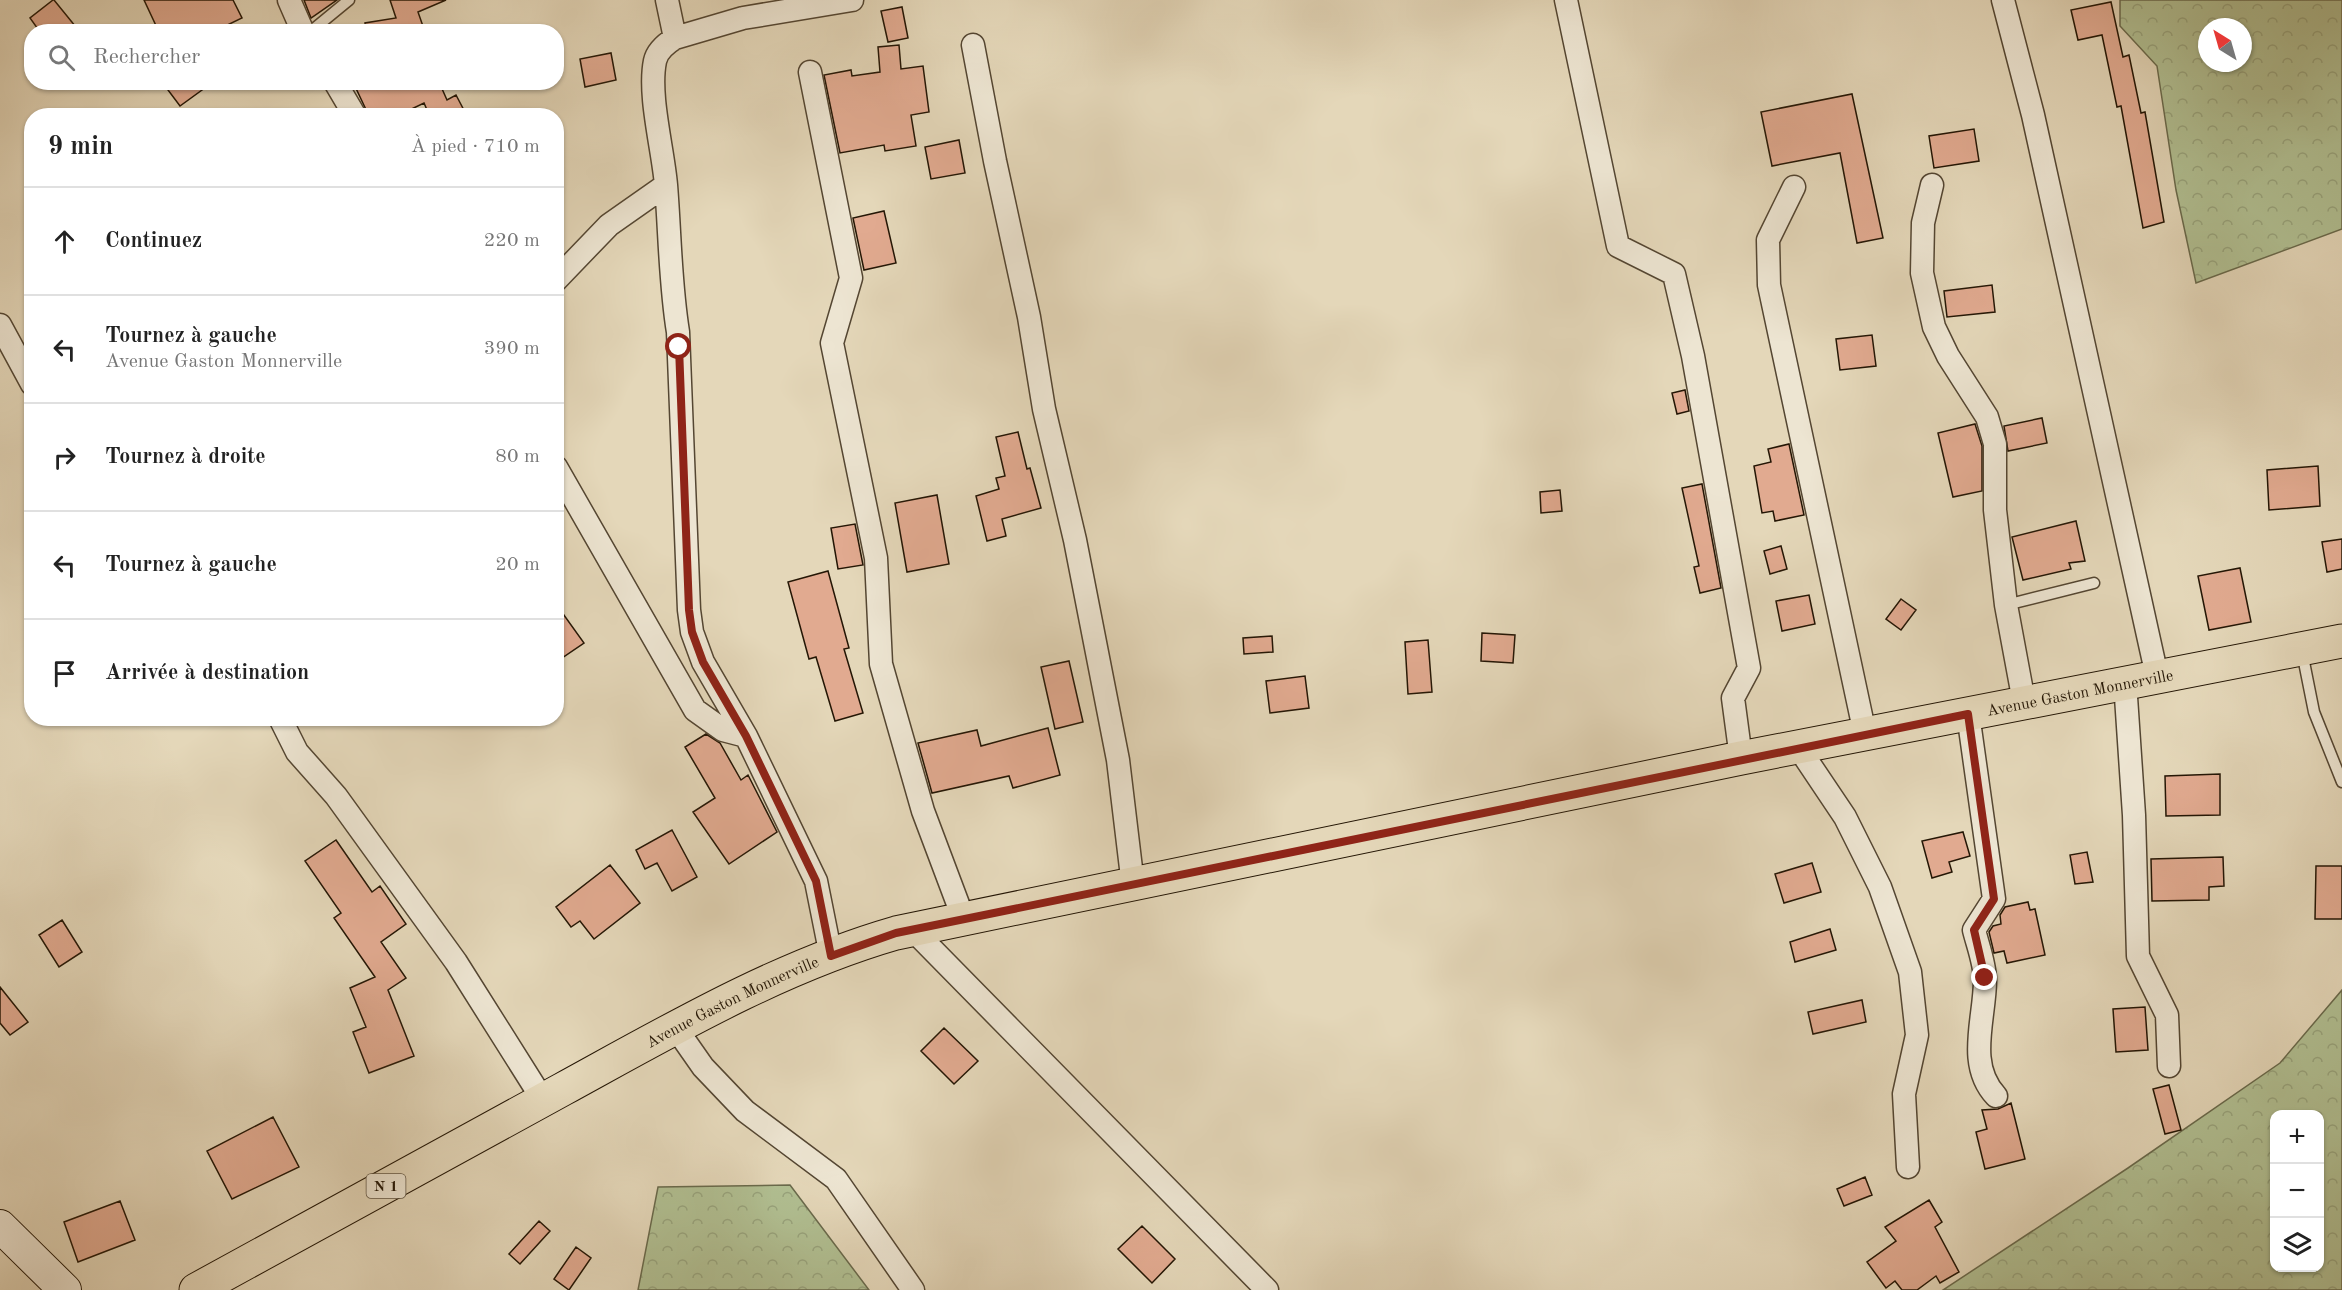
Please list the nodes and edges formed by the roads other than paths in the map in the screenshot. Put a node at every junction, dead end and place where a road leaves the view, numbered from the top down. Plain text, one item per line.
1 (289, 0) edge
2 (349, 0) edge
3 (667, 0) edge
4 (852, 0) edge
5 (1566, 0) edge
6 (2003, 0) edge
7 (300, 24) edge
8 (320, 24) edge
9 (675, 38) junction
10 (973, 45) dead end
11 (810, 72) dead end
12 (340, 90) edge
13 (350, 108) edge
14 (666, 184) junction
15 (1932, 185) dead end
16 (1794, 187) dead end
17 (564, 272) edge
18 (0, 325) edge
19 (24, 369) edge
20 (564, 481) edge
21 (2094, 583) dead end
22 (2006, 605) junction
23 (2342, 641) edge
24 (2302, 649) junction
25 (2157, 676) junction
26 (2125, 682) junction
27 (2024, 702) junction
28 (1968, 714) junction
29 (284, 726) edge
30 (1865, 734) junction
31 (746, 736) junction
32 (1798, 747) junction
33 (1741, 758) junction
34 (2342, 782) edge
35 (1133, 885) junction
36 (964, 920) junction
37 (914, 931) junction
38 (831, 956) junction
39 (675, 1027) junction
40 (2169, 1066) dead end
41 (1996, 1096) dead end
42 (543, 1100) junction
43 (1908, 1167) dead end
44 (0, 1226) edge
45 (65, 1290) edge
46 (196, 1290) edge
47 (913, 1290) edge
48 (1266, 1290) edge

1 - 7 street
2 - 8 lane
3 - 9 street
4 - 9 street
5 - 33 street
6 - 25 street
9 - 14 street
10 - 35 street
11 - 36 street
12 - 13 street
14 - 17 street
14 - 31 street
15 - 22 street
16 - 30 street
18 - 19 street
20 - 31 street
21 - 22 lane
22 - 27 street
23 - 24 main road, Avenue Gaston Monnerville / N 1
24 - 25 main road, Avenue Gaston Monnerville / N 1
24 - 34 lane
25 - 26 main road, Avenue Gaston Monnerville / N 1
26 - 27 main road, Avenue Gaston Monnerville / N 1
26 - 40 street
27 - 28 main road, Avenue Gaston Monnerville / N 1
28 - 30 main road, Avenue Gaston Monnerville / N 1
28 - 41 street
29 - 42 street
30 - 32 main road, Avenue Gaston Monnerville / N 1
31 - 38 street
32 - 33 main road, Avenue Gaston Monnerville / N 1
32 - 43 street
33 - 35 main road, Avenue Gaston Monnerville / N 1
35 - 36 main road, Avenue Gaston Monnerville / N 1
36 - 37 main road, Avenue Gaston Monnerville / N 1
37 - 38 main road, Avenue Gaston Monnerville / N 1
37 - 48 street
38 - 39 main road, Avenue Gaston Monnerville / N 1
39 - 42 main road, Avenue Gaston Monnerville / N 1
39 - 47 street
42 - 46 main road, Avenue Gaston Monnerville / N 1
44 - 45 street

